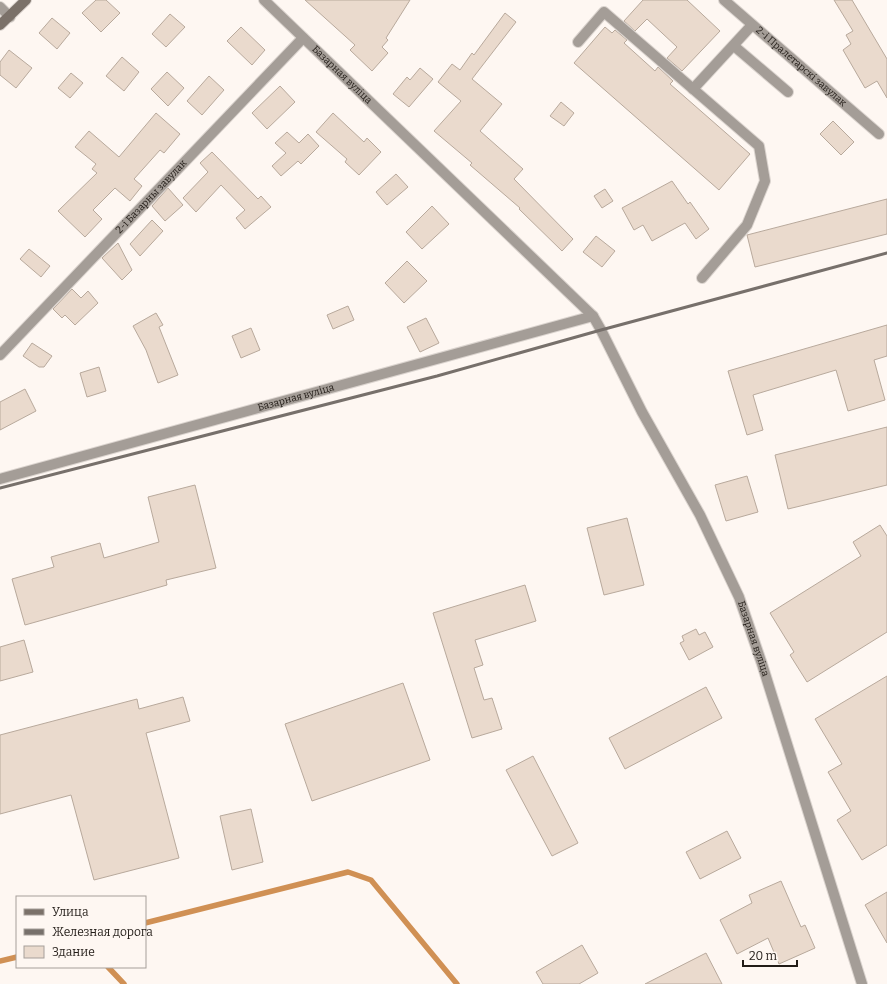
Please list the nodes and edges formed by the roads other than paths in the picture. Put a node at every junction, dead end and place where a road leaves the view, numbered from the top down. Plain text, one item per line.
1 (26, 0) edge
2 (264, 0) edge
3 (724, 0) edge
4 (0, 7) edge
5 (10, 17) junction
6 (0, 25) edge
7 (752, 25) junction
8 (303, 38) junction
9 (578, 42) dead end
10 (734, 46) junction
11 (693, 89) junction
12 (788, 92) dead end
13 (879, 134) dead end
14 (702, 278) dead end
15 (593, 316) junction
16 (0, 355) edge
17 (0, 479) edge
18 (862, 984) edge

1 - 5 street
2 - 8 street, Базарная вуліца
3 - 7 street, 2-і Пралетарскі завулак
4 - 5 street
5 - 6 street
7 - 10 street
7 - 13 street, 2-і Пралетарскі завулак
8 - 15 street, Базарная вуліца
8 - 16 street, 2-і Базарны завулак
9 - 11 street
10 - 11 street
10 - 12 street
11 - 14 street
15 - 17 street, Базарная вуліца
15 - 18 street, Базарная вуліца

